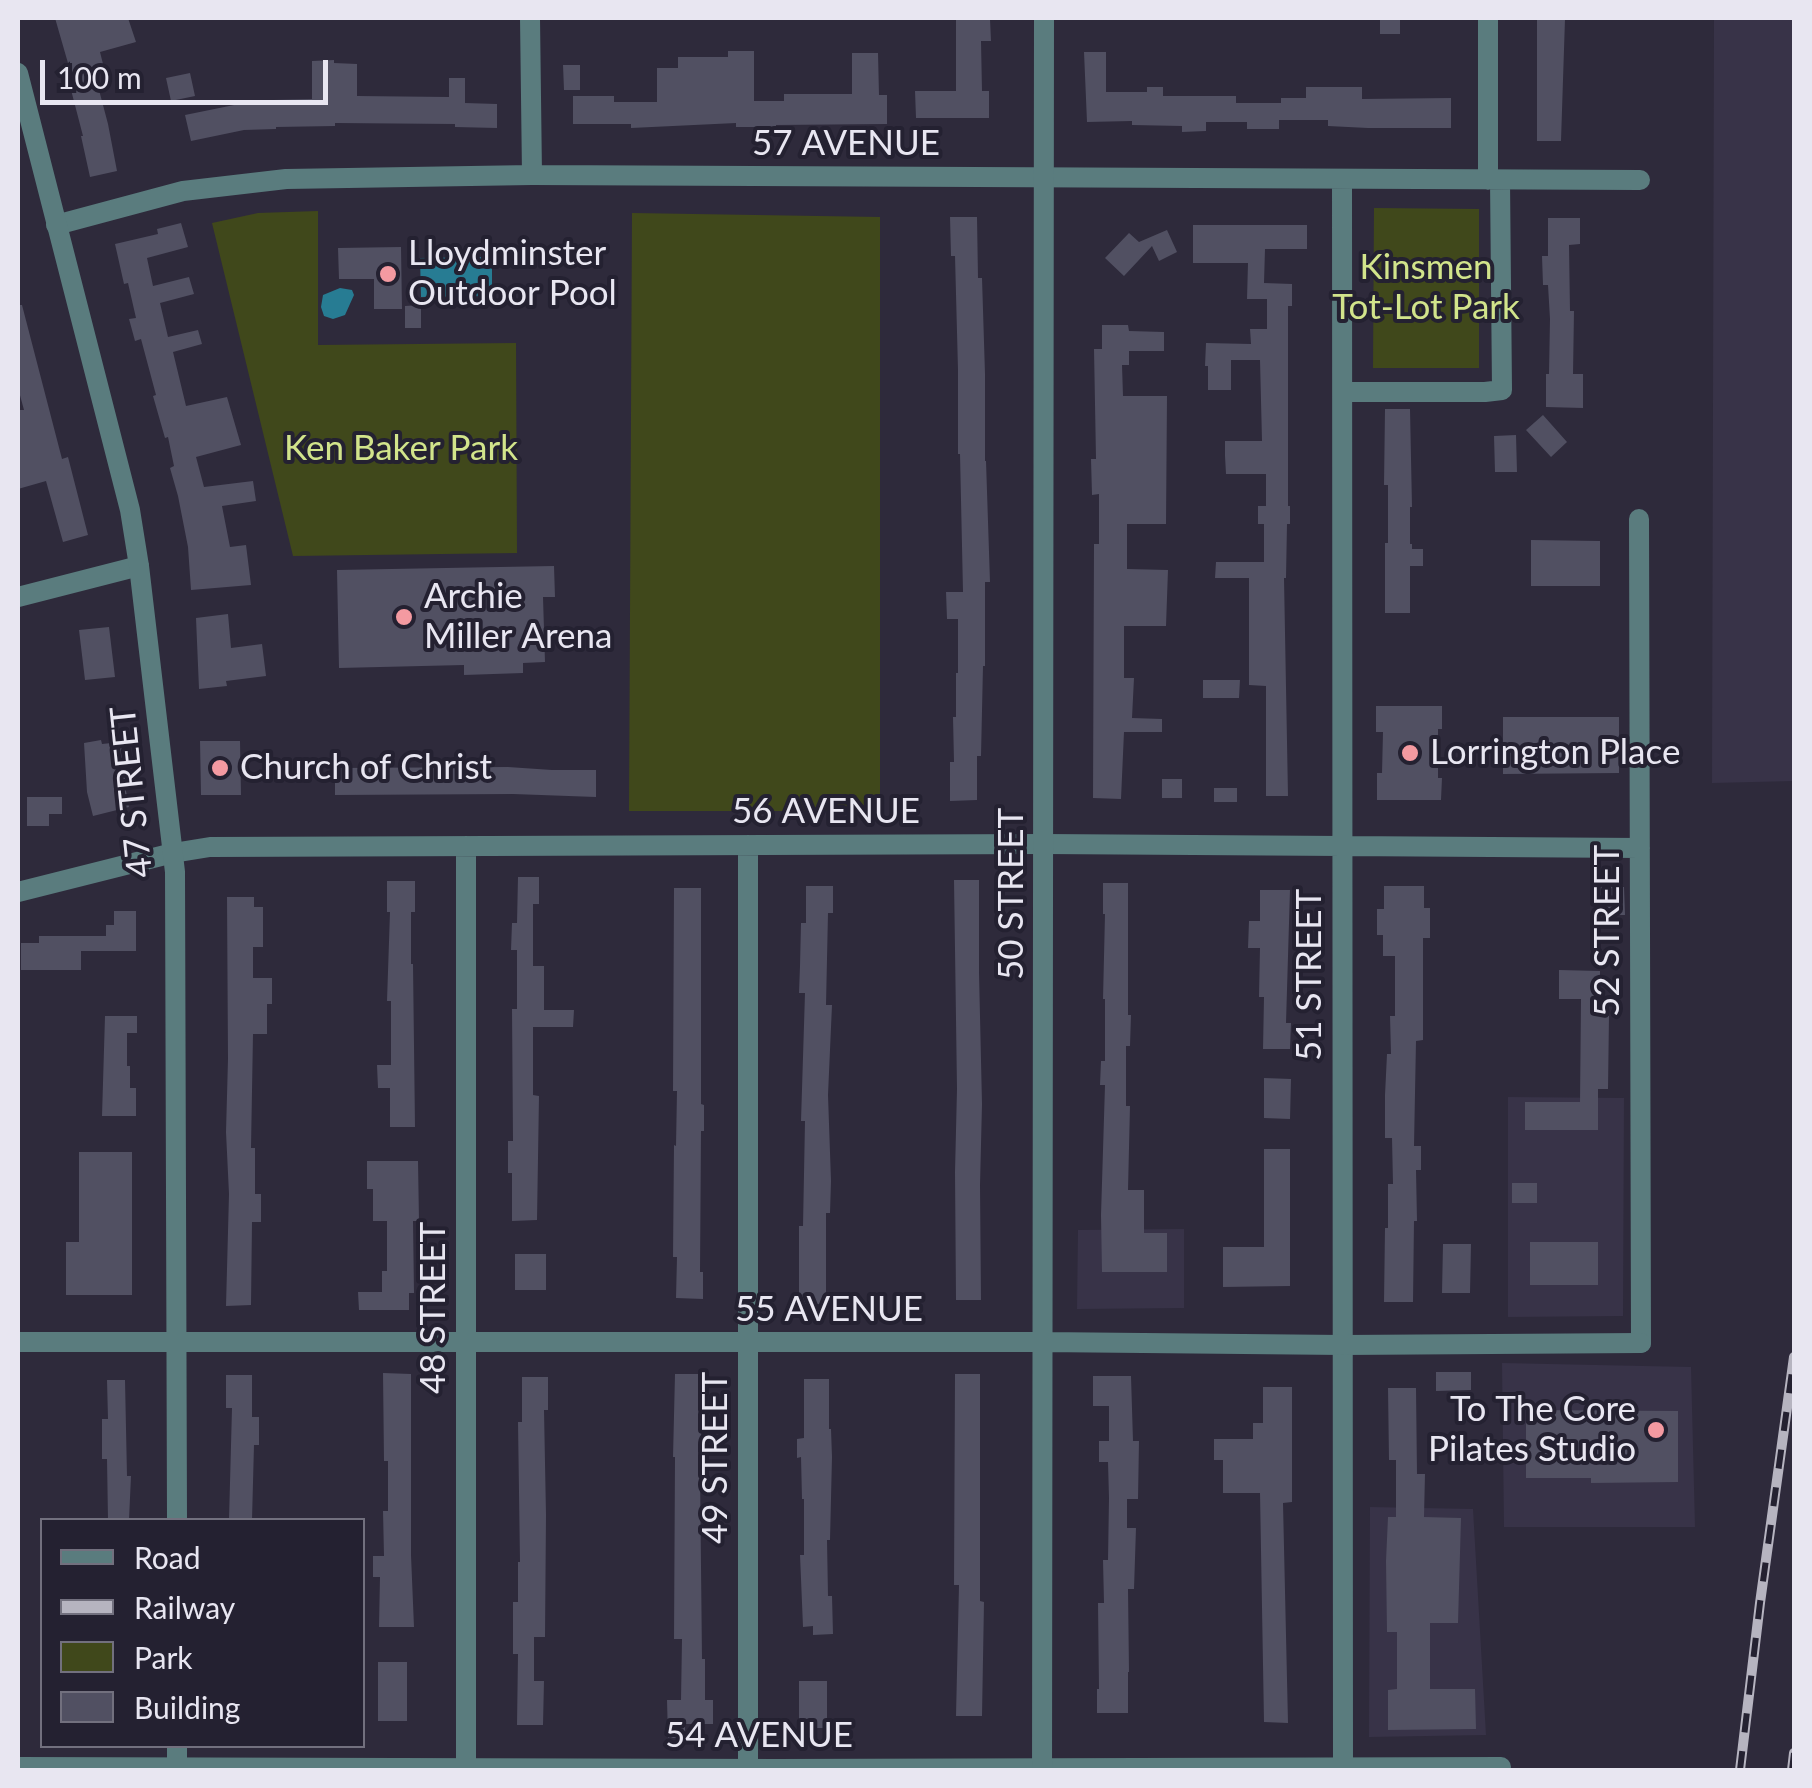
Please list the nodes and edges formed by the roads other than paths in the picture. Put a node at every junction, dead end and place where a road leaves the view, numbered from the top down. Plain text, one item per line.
1 (530, 18) edge
2 (1044, 18) edge
3 (1488, 18) edge
4 (18, 73) edge
5 (532, 175) junction
6 (1044, 178) junction
7 (1342, 179) junction
8 (1494, 180) junction
9 (1640, 180) dead end
10 (56, 224) junction
11 (1342, 392) junction
12 (1639, 519) dead end
13 (139, 566) junction
14 (18, 596) edge
15 (1044, 844) junction
16 (748, 845) junction
17 (466, 846) junction
18 (1343, 847) junction
19 (1640, 848) junction
20 (173, 852) junction
21 (18, 892) edge
22 (176, 1341) junction
23 (18, 1342) edge
24 (748, 1342) junction
25 (1043, 1342) junction
26 (466, 1343) junction
27 (1641, 1343) joint
28 (1343, 1345) junction
29 (176, 1518) edge
30 (177, 1761) edge
31 (1500, 1766) dead end
32 (18, 1767) edge
33 (466, 1769) edge
34 (1343, 1769) edge
35 (748, 1770) edge
36 (1042, 1770) edge

1 - 5 street
2 - 6 street, 50 STREET
3 - 8 street
4 - 10 street, 47 STREET
5 - 6 street, 57 AVENUE
5 - 10 street, 57 AVENUE
6 - 7 street, 57 AVENUE
6 - 15 street, 50 STREET
7 - 8 street, 57 AVENUE
7 - 11 street, 51 STREET
8 - 9 street, 57 AVENUE
8 - 11 street
10 - 13 street, 47 STREET
11 - 18 street, 51 STREET
12 - 19 street, 52 STREET
13 - 14 street
13 - 20 street, 47 STREET
15 - 16 street, 56 AVENUE
15 - 18 street, 56 AVENUE
15 - 25 street, 50 STREET
16 - 17 street, 56 AVENUE
16 - 24 street, 49 STREET
17 - 20 street, 56 AVENUE
17 - 26 street, 48 STREET
18 - 19 street, 56 AVENUE
18 - 28 street, 51 STREET
19 - 27 street, 52 STREET
20 - 21 street, 56 AVENUE
20 - 22 street, 47 STREET
22 - 23 street, 55 AVENUE
22 - 26 street, 55 AVENUE
22 - 29 street, 47 STREET
24 - 25 street, 55 AVENUE
24 - 26 street, 55 AVENUE
24 - 35 street, 49 STREET
25 - 28 street, 55 AVENUE
25 - 36 street, 50 STREET
26 - 33 street, 48 STREET
27 - 28 street, 55 AVENUE
28 - 34 street, 51 STREET
30 - 32 street, 54 AVENUE
30 - 33 street, 54 AVENUE
31 - 34 street, 54 AVENUE
33 - 35 street, 54 AVENUE
34 - 36 street, 54 AVENUE
35 - 36 street, 54 AVENUE

